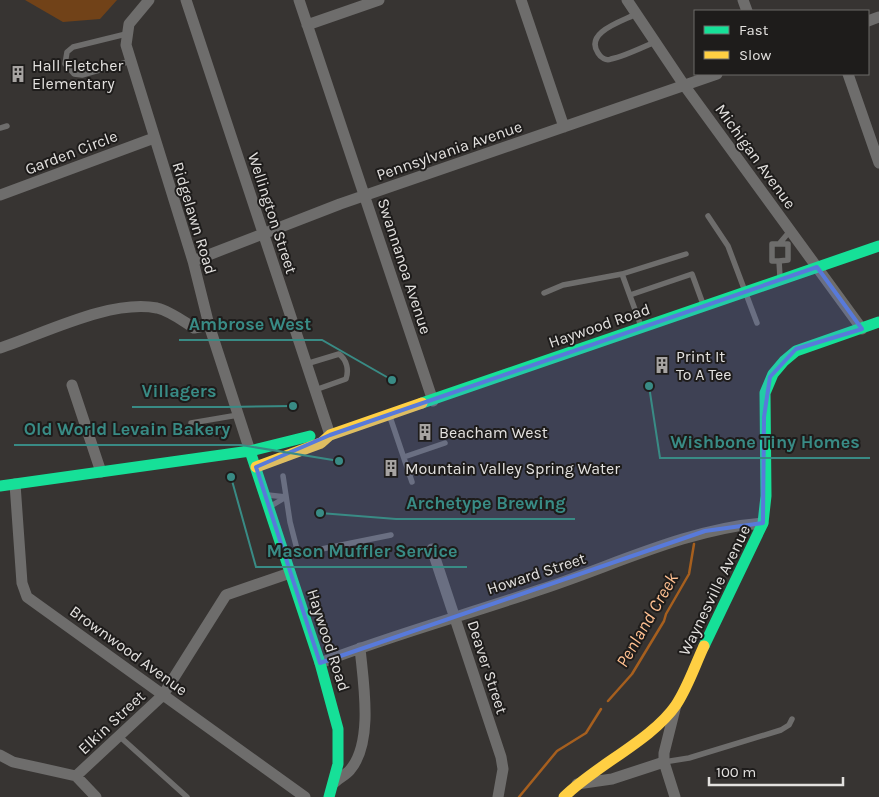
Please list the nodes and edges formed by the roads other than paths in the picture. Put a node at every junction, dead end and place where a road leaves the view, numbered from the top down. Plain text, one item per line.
1 (150, 0) edge
2 (186, 0) edge
3 (299, 0) edge
4 (379, 0) edge
5 (521, 0) edge
6 (627, 0) edge
7 (636, 14) junction
8 (306, 25) junction
9 (126, 34) junction
10 (655, 42) junction
11 (131, 61) junction
12 (714, 75) edge
13 (848, 75) edge
14 (684, 85) junction
15 (7, 126) dead end
16 (564, 127) junction
17 (0, 128) edge
18 (154, 138) junction
19 (879, 164) edge
20 (0, 195) edge
21 (365, 196) junction
22 (708, 216) dead end
23 (790, 232) junction
24 (263, 234) junction
25 (779, 244) junction
26 (879, 246) edge
27 (686, 254) dead end
28 (193, 261) junction
29 (779, 261) junction
30 (816, 267) junction
31 (622, 274) junction
32 (781, 279) junction
33 (746, 291) junction
34 (544, 293) dead end
35 (630, 295) junction
36 (703, 306) junction
37 (879, 322) edge
38 (757, 323) dead end
39 (209, 325) junction
40 (642, 328) junction
41 (862, 329) junction
42 (0, 348) edge
43 (306, 364) junction
44 (72, 385) dead end
45 (315, 390) junction
46 (432, 401) junction
47 (238, 415) junction
48 (389, 415) junction
49 (191, 423) dead end
50 (330, 435) junction
51 (445, 443) dead end
52 (250, 451) junction
53 (404, 457) junction
54 (256, 467) junction
55 (101, 472) junction
56 (283, 476) dead end
57 (412, 482) dead end
58 (15, 484) junction
59 (0, 486) edge
60 (265, 495) junction
61 (286, 497) junction
62 (269, 508) junction
63 (763, 523) junction
64 (390, 535) dead end
65 (432, 549) dead end
66 (298, 553) junction
67 (285, 557) junction
68 (290, 572) junction
69 (455, 616) junction
70 (360, 648) junction
71 (320, 663) junction
72 (163, 695) junction
73 (676, 706) junction
74 (792, 718) dead end
75 (118, 736) junction
76 (0, 755) edge
77 (664, 762) junction
78 (76, 776) junction
79 (334, 782) junction
80 (577, 784) junction
81 (96, 797) edge
82 (187, 797) edge
83 (305, 797) edge
84 (329, 797) edge
85 (498, 797) edge
86 (564, 797) edge
87 (675, 797) edge

1 - 9 street
2 - 24 street, Wellington Street
3 - 8 street, Swannanoa Avenue
4 - 8 street
5 - 16 street
6 - 7 street, Michigan Avenue
7 - 10 street, Michigan Avenue
7 - 10 lane
8 - 21 street, Swannanoa Avenue
9 - 11 street, Ridgelawn Road
9 - 11 lane
10 - 14 street, Michigan Avenue
11 - 18 street, Ridgelawn Road
12 - 14 street, Pennsylvania Avenue
13 - 19 street
14 - 16 street, Pennsylvania Avenue
14 - 23 street, Michigan Avenue
15 - 17 lane
16 - 21 street, Pennsylvania Avenue
18 - 20 street, Garden Circle
18 - 28 street, Ridgelawn Road
21 - 24 street, Pennsylvania Avenue
21 - 46 street, Swannanoa Avenue
22 - 33 lane
23 - 25 lane
23 - 30 street, Michigan Avenue
24 - 28 street, Pennsylvania Avenue
24 - 43 street, Wellington Street
25 - 29 lane
25 - 29 lane
26 - 30 main road, Haywood Road
27 - 31 lane
28 - 39 street, Ridgelawn Road
29 - 32 lane
30 - 32 main road, Haywood Road
30 - 41 street, Michigan Avenue
31 - 34 lane
31 - 35 lane
32 - 33 main road, Haywood Road
33 - 36 main road, Haywood Road
33 - 38 lane
35 - 36 lane
35 - 40 lane
36 - 40 main road, Haywood Road
37 - 41 main road, Waynesville Avenue
39 - 42 street
39 - 47 street, Ridgelawn Road
40 - 46 main road, Haywood Road
41 - 63 main road, Waynesville Avenue
43 - 45 street, Wellington Street
43 - 45 lane
44 - 55 street
45 - 50 street, Wellington Street
46 - 48 main road, Haywood Road
47 - 49 lane
47 - 52 street, Ridgelawn Road
48 - 50 main road, Haywood Road
48 - 53 lane
50 - 52 main road, Haywood Road
50 - 54 main road, Haywood Road
51 - 53 lane
52 - 54 main road, Haywood Road
52 - 55 main road
53 - 57 lane
54 - 60 main road, Haywood Road
55 - 58 main road
56 - 61 lane
58 - 59 main road
58 - 72 street, Brownwood Avenue
60 - 61 lane
60 - 62 main road, Haywood Road
61 - 62 lane
61 - 66 lane
62 - 67 main road, Haywood Road
63 - 69 street, Howard Street
63 - 73 main road, Waynesville Avenue
64 - 66 lane
65 - 69 street, Deaver Street
66 - 67 lane
67 - 68 main road, Haywood Road
68 - 71 main road, Haywood Road
68 - 72 street, Elkin Street
69 - 70 street, Howard Street
69 - 85 street, Deaver Street
70 - 71 street, Howard Street
70 - 79 street
71 - 79 main road, Haywood Road
72 - 75 street, Elkin Street
72 - 83 street, Brownwood Avenue
73 - 77 street
73 - 80 main road, Waynesville Avenue
74 - 77 lane
75 - 78 street, Elkin Street
75 - 82 lane
76 - 78 street
77 - 80 street
77 - 87 street
78 - 81 street
79 - 84 main road, Haywood Road
80 - 86 main road, Waynesville Avenue

